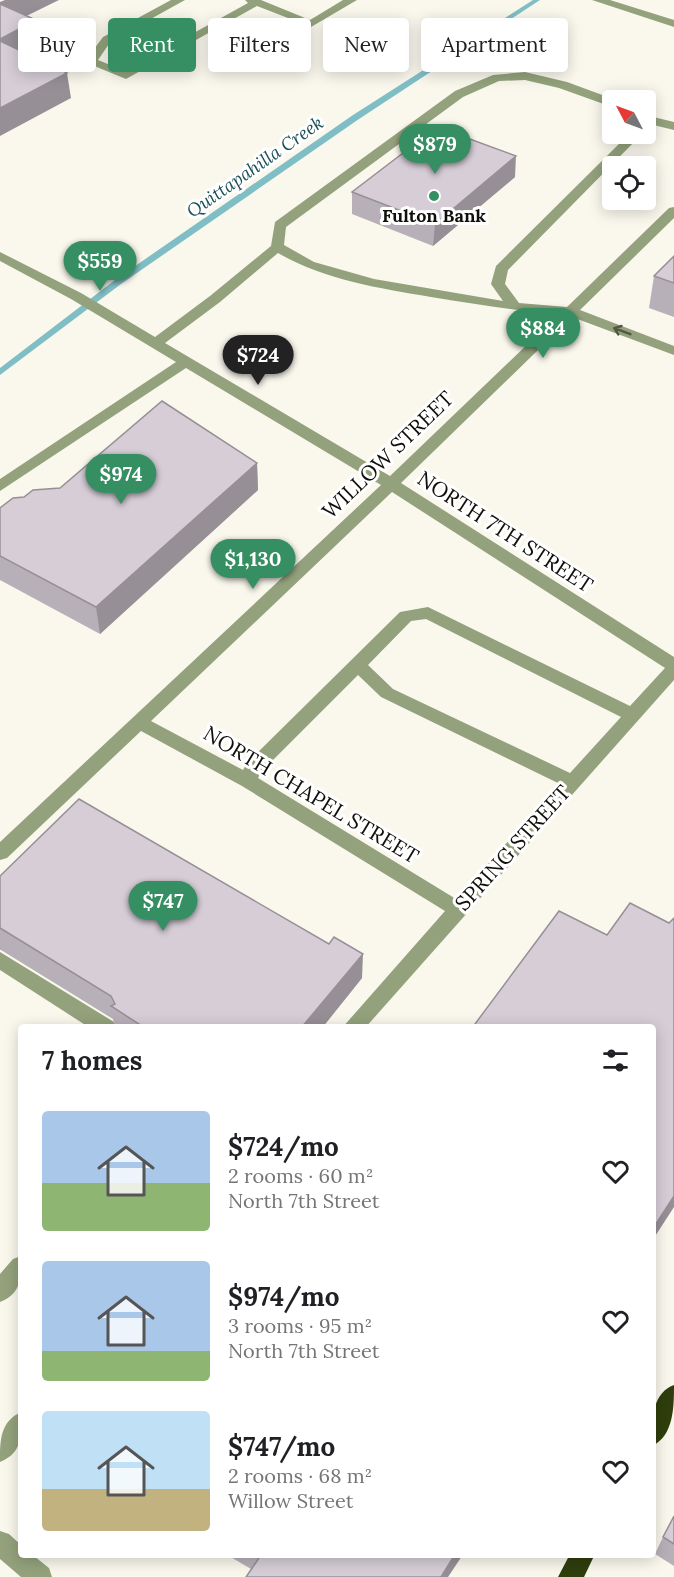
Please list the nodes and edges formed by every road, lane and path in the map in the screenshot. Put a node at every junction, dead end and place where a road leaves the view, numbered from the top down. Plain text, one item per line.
1 (179, 0) edge
2 (351, 0) edge
3 (598, 0) edge
4 (254, 1) edge
5 (674, 24) edge
6 (602, 99) edge
7 (656, 122) edge
8 (674, 126) edge
9 (626, 144) edge
10 (674, 211) edge
11 (277, 247) junction
12 (0, 256) edge
13 (516, 308) junction
14 (570, 311) junction
15 (156, 343) junction
16 (674, 351) edge
17 (186, 361) junction
18 (391, 484) junction
19 (0, 486) edge
20 (358, 665) junction
21 (674, 667) edge
22 (632, 716) junction
23 (139, 722) junction
24 (248, 781) junction
25 (573, 782) junction
26 (0, 853) edge
27 (458, 909) junction
28 (0, 960) edge
29 (100, 1024) edge
30 (356, 1024) edge
31 (18, 1270) edge
32 (0, 1291) edge
33 (674, 1396) edge
34 (656, 1427) edge
35 (18, 1428) edge
36 (0, 1450) edge
37 (0, 1543) edge
38 (581, 1558) edge
39 (40, 1577) edge
40 (570, 1577) edge

1 - 4 street
2 - 4 street
3 - 5 street
6 - 11 street
7 - 8 street
9 - 13 street
10 - 14 street, WILLOW STREET
11 - 13 street
11 - 15 street
12 - 15 street, NORTH 7TH STREET
13 - 14 street
16 -> 14 street
14 - 18 street, WILLOW STREET
15 - 17 street, NORTH 7TH STREET
17 - 18 street, NORTH 7TH STREET
17 - 19 street
18 - 21 street, NORTH 7TH STREET
18 - 23 street, WILLOW STREET
20 - 22 street
20 - 24 street
20 - 25 street
21 - 22 street, SPRING STREET
22 - 25 street, SPRING STREET
23 - 24 street, NORTH CHAPEL STREET
23 - 26 street, WILLOW STREET
24 - 27 street, NORTH CHAPEL STREET
25 - 27 street, SPRING STREET
27 - 30 street, SPRING STREET
28 - 29 street
31 - 32 street
33 - 34 highway
35 - 36 street
37 - 39 street
38 - 40 highway

